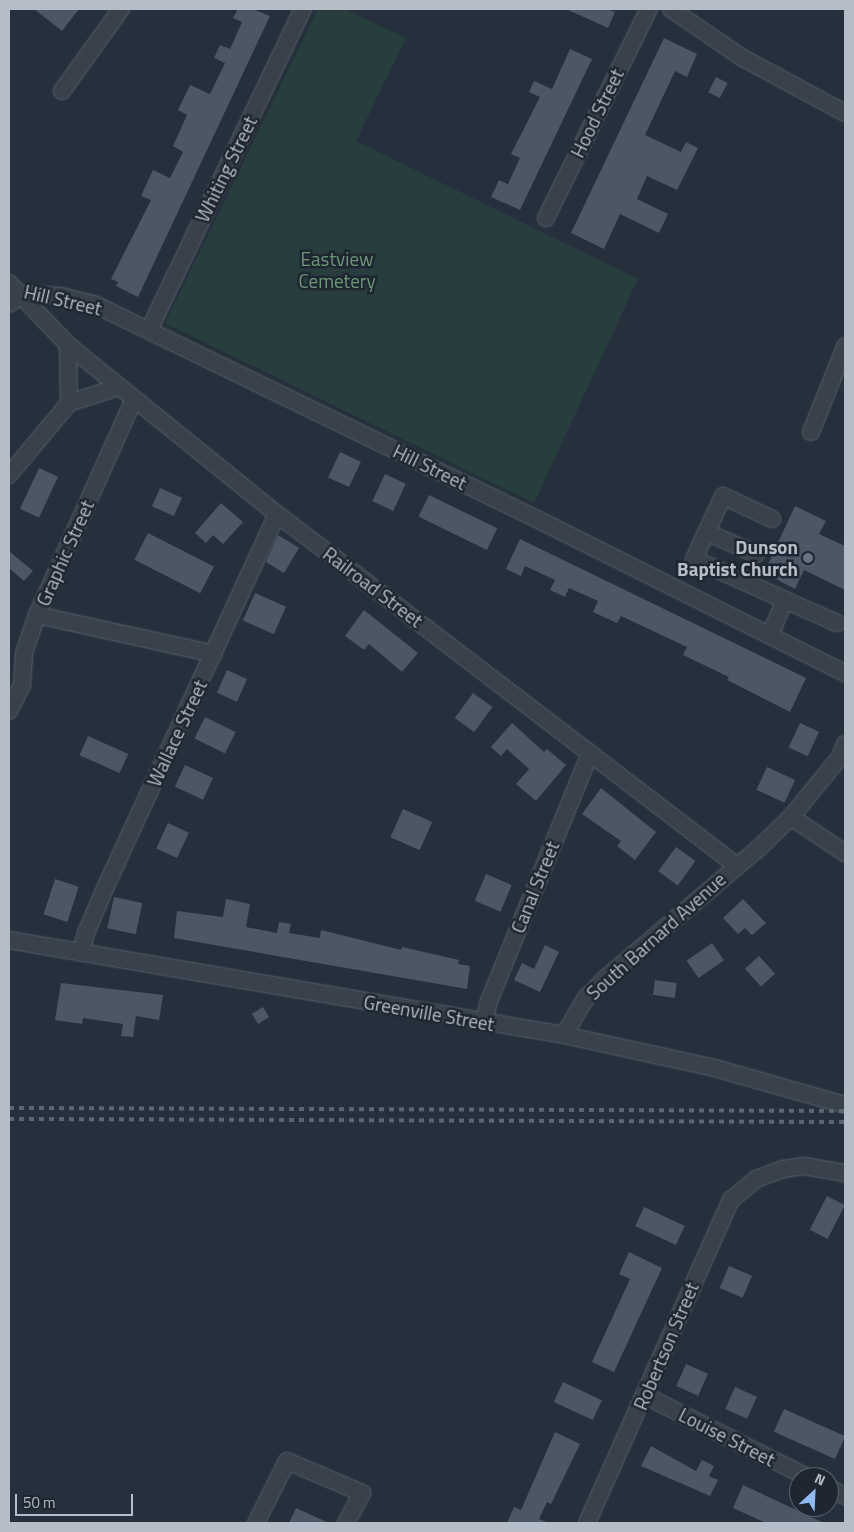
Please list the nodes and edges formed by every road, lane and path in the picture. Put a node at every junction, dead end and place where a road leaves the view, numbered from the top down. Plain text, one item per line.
1 (121, 9) edge
2 (303, 9) edge
3 (649, 9) edge
4 (671, 9) edge
5 (62, 91) dead end
6 (845, 113) edge
7 (546, 218) dead end
8 (9, 283) edge
9 (22, 294) junction
10 (9, 304) edge
11 (149, 330) junction
12 (68, 346) junction
13 (845, 346) edge
14 (119, 387) junction
15 (134, 399) junction
16 (70, 404) junction
17 (811, 432) dead end
18 (9, 474) edge
19 (277, 514) junction
20 (772, 519) dead end
21 (706, 532) junction
22 (756, 554) dead end
23 (785, 600) junction
24 (37, 615) junction
25 (837, 623) dead end
26 (770, 635) junction
27 (214, 654) junction
28 (845, 673) edge
29 (9, 711) edge
30 (845, 744) edge
31 (590, 753) junction
32 (790, 817) junction
33 (845, 853) edge
34 (736, 865) junction
35 (9, 940) edge
36 (81, 953) junction
37 (484, 1022) junction
38 (564, 1035) junction
39 (845, 1105) edge
40 (845, 1173) edge
41 (646, 1396) junction
42 (789, 1468) edge
43 (256, 1523) edge
44 (346, 1523) edge
45 (587, 1523) edge

1 - 5 street
2 - 11 street, Whiting Street
3 - 7 street, Hood Street
4 - 6 street
8 - 9 street, Hill Street
9 - 10 street
9 - 11 street, Hill Street
9 - 12 street, Railroad Street
11 - 26 street, Hill Street
12 - 14 street, Railroad Street
12 - 16 street
13 - 17 street
14 - 15 street, Railroad Street
14 - 16 street
15 - 19 street, Railroad Street
15 - 24 street, Graphic Street
16 - 18 street
19 - 27 street, Wallace Street
19 - 31 street, Railroad Street
20 - 21 street
21 - 22 street
21 - 23 street
23 - 25 street
23 - 26 street
24 - 27 street
24 - 29 street, Graphic Street
26 - 28 street, Hill Street
27 - 36 street, Wallace Street
30 - 32 street, South Barnard Avenue
31 - 34 street, Railroad Street
31 - 37 street, Canal Street
32 - 33 street
32 - 34 street, South Barnard Avenue
34 - 38 street, South Barnard Avenue
35 - 36 street, Greenville Street
36 - 37 street, Greenville Street
37 - 38 street, Greenville Street
38 - 39 street, Greenville Street
40 - 41 street, Robertson Street
41 - 42 street, Louise Street
41 - 45 street, Robertson Street
43 - 44 street

